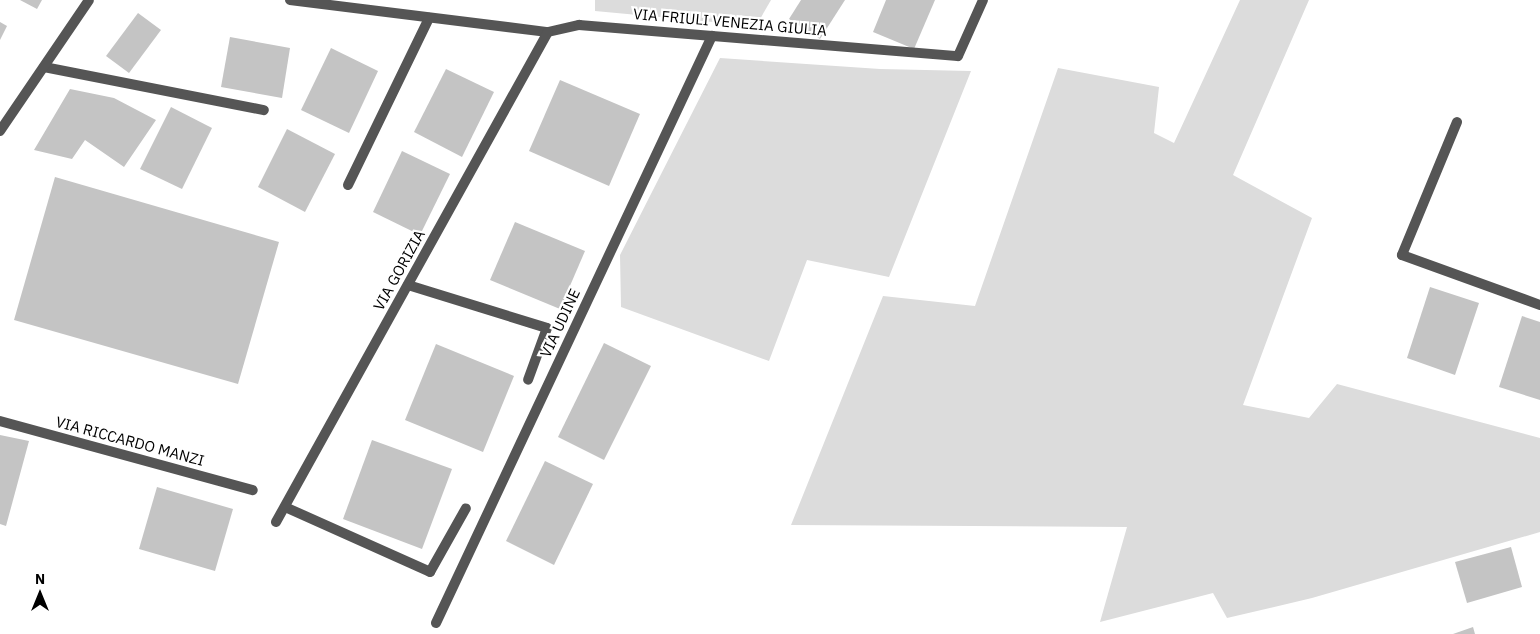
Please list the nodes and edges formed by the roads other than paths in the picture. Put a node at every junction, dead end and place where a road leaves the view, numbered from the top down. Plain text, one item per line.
1 (89, 0) edge
2 (290, 0) edge
3 (983, 0) edge
4 (429, 18) junction
5 (548, 32) junction
6 (712, 36) junction
7 (44, 67) junction
8 (264, 110) dead end
9 (1457, 122) dead end
10 (0, 131) edge
11 (348, 185) dead end
12 (408, 285) junction
13 (1540, 305) edge
14 (528, 380) dead end
15 (0, 421) edge
16 (253, 490) dead end
17 (284, 507) junction
18 (466, 508) dead end
19 (276, 522) dead end
20 (436, 623) dead end

1 - 7 street
2 - 4 street, VIA FRIULI VENEZIA GIULIA
3 - 6 street, VIA FRIULI VENEZIA GIULIA
4 - 5 street, VIA FRIULI VENEZIA GIULIA
4 - 11 street
5 - 6 street, VIA FRIULI VENEZIA GIULIA
5 - 12 street, VIA GORIZIA
6 - 20 street, VIA UDINE
7 - 8 street
7 - 10 street
9 - 13 street
12 - 14 street
12 - 17 street, VIA GORIZIA
15 - 16 street, VIA RICCARDO MANZI
17 - 18 street
17 - 19 street, VIA GORIZIA

